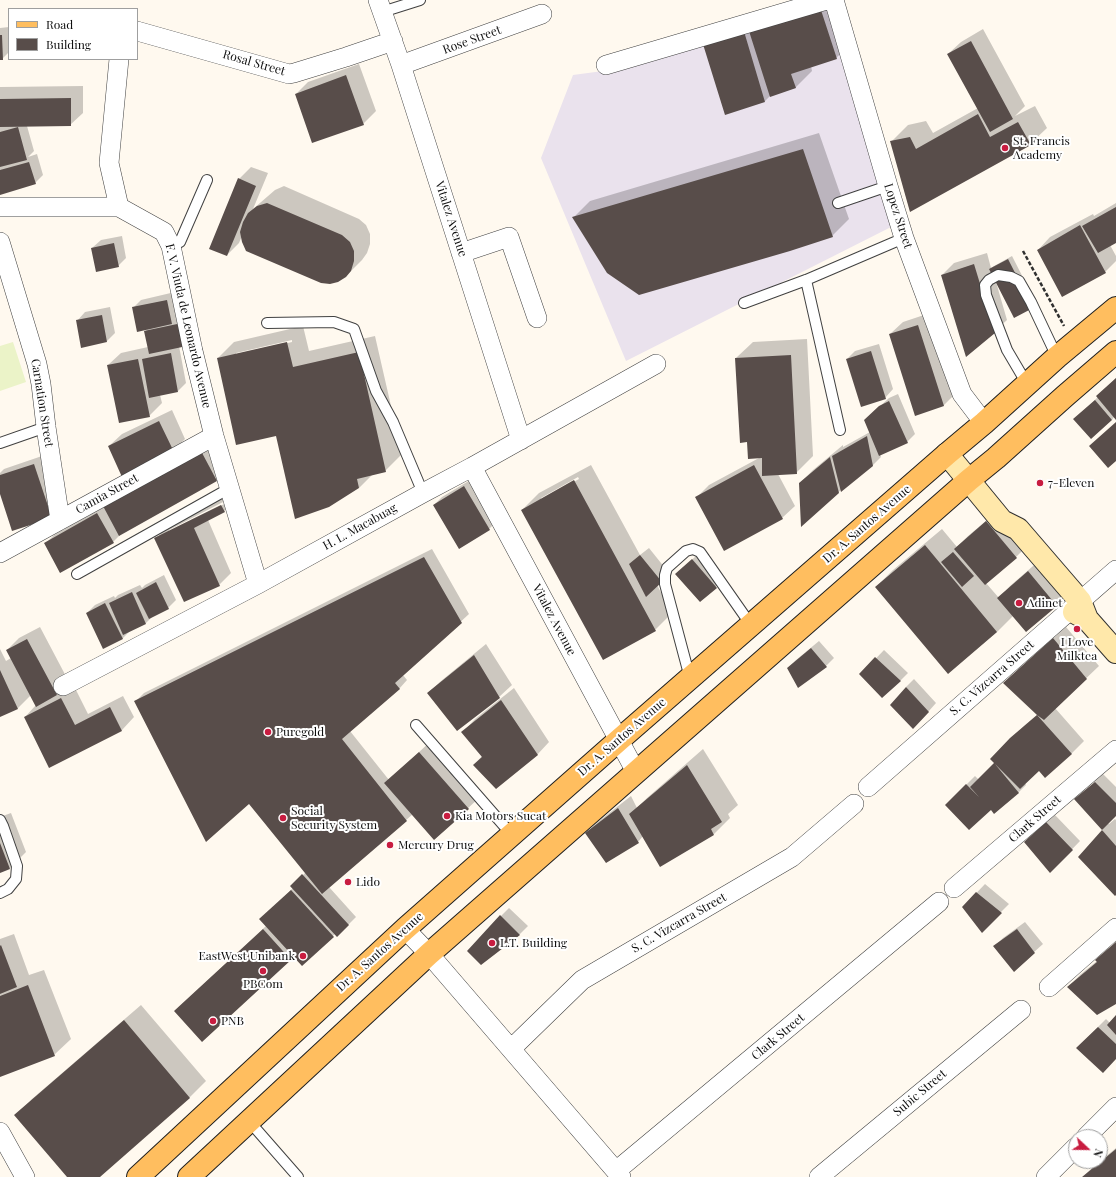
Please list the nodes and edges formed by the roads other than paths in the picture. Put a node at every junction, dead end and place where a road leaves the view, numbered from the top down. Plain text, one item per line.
1 (420, 0) edge
2 (827, 0) edge
3 (834, 0) edge
4 (380, 6) edge
5 (542, 14) dead end
6 (138, 31) edge
7 (393, 41) junction
8 (120, 60) edge
9 (401, 65) junction
10 (606, 65) dead end
11 (207, 180) dead end
12 (888, 186) junction
13 (838, 203) dead end
14 (0, 207) edge
15 (119, 207) junction
16 (904, 238) junction
17 (0, 242) edge
18 (171, 246) junction
19 (461, 253) junction
20 (806, 280) junction
21 (744, 303) dead end
22 (1116, 308) edge
23 (537, 318) dead end
24 (267, 323) dead end
25 (1116, 352) edge
26 (1057, 357) junction
27 (656, 364) dead end
28 (1027, 384) junction
29 (984, 423) junction
30 (46, 428) junction
31 (840, 430) dead end
32 (214, 436) junction
33 (521, 440) junction
34 (0, 443) edge
35 (947, 454) junction
36 (472, 468) junction
37 (969, 480) junction
38 (230, 488) junction
39 (423, 493) junction
40 (60, 520) junction
41 (0, 553) edge
42 (1116, 570) edge
43 (76, 574) dead end
44 (258, 584) junction
45 (1079, 610) junction
46 (750, 625) junction
47 (1116, 652) edge
48 (690, 678) junction
49 (63, 686) dead end
50 (416, 725) dead end
51 (619, 740) junction
52 (1116, 750) edge
53 (636, 772) junction
54 (868, 786) dead end
55 (854, 804) dead end
56 (0, 820) edge
57 (512, 835) junction
58 (954, 888) dead end
59 (0, 893) edge
60 (939, 902) dead end
61 (1116, 928) edge
62 (405, 929) junction
63 (429, 954) junction
64 (1049, 987) dead end
65 (1021, 1010) dead end
66 (511, 1049) junction
67 (1116, 1107) edge
68 (249, 1121) junction
69 (1094, 1129) edge
70 (0, 1132) edge
71 (1068, 1155) edge
72 (619, 1174) edge
73 (25, 1177) edge
74 (138, 1177) edge
75 (189, 1177) edge
76 (298, 1177) edge
77 (819, 1177) edge
78 (1046, 1177) edge

1 - 4 lane
2 - 10 street
3 - 12 street, Lopez Street
4 - 7 street, Vitalez Avenue
5 - 9 street, Rose Street
6 - 7 street, Rosal Street
7 - 9 street, Vitalez Avenue
8 - 15 street
9 - 19 street, Vitalez Avenue
11 - 18 lane
12 - 13 lane
12 - 16 street, Lopez Street
14 - 15 street, F. V. Viuda de Leonardo Avenue
15 - 18 street, F. V. Viuda de Leonardo Avenue
16 - 20 lane
16 - 29 street, Lopez Street
17 - 30 street, Carnation Street
18 - 32 street, F. V. Viuda de Leonardo Avenue
19 - 23 street
19 - 33 street, Vitalez Avenue
20 - 21 lane
20 - 31 lane
22 - 26 main road, Dr. A. Santos Avenue
24 - 39 lane
25 - 37 main road
26 - 28 main road, Dr. A. Santos Avenue
26 - 28 lane
27 - 33 street, H. L. Macabuag
28 - 29 main road, Dr. A. Santos Avenue
29 - 35 main road, Dr. A. Santos Avenue
30 - 34 lane
30 - 40 street, Carnation Street
32 - 38 street, F. V. Viuda de Leonardo Avenue
32 - 40 street, Camia Street
33 - 36 street, H. L. Macabuag
35 - 37 street
35 - 46 main road, Dr. A. Santos Avenue
36 - 39 street, H. L. Macabuag
36 - 51 street, Vitalez Avenue
37 - 45 street
37 - 53 main road
38 - 43 lane
38 - 44 street, F. V. Viuda de Leonardo Avenue
39 - 44 street, H. L. Macabuag
40 - 41 street, Camia Street
42 - 45 street, S. C. Vizcarra Street
44 - 49 street, H. L. Macabuag
45 - 47 street
45 - 54 street, S. C. Vizcarra Street
46 - 48 main road, Dr. A. Santos Avenue
46 - 48 lane
48 - 51 main road, Dr. A. Santos Avenue
50 - 57 lane
51 - 53 street, Vitalez Avenue
51 - 57 main road, Dr. A. Santos Avenue
52 - 58 street, Clark Street
53 - 63 main road
55 - 66 street, S. C. Vizcarra Street
56 - 59 lane
57 - 62 main road, Dr. A. Santos Avenue
60 - 72 street, Clark Street
61 - 64 street
62 - 63 street
62 - 74 main road, Dr. A. Santos Avenue
63 - 66 street
63 - 68 main road
65 - 77 street, Subic Street
66 - 72 street
67 - 69 street
68 - 75 main road
68 - 76 lane
70 - 73 street
71 - 78 street

